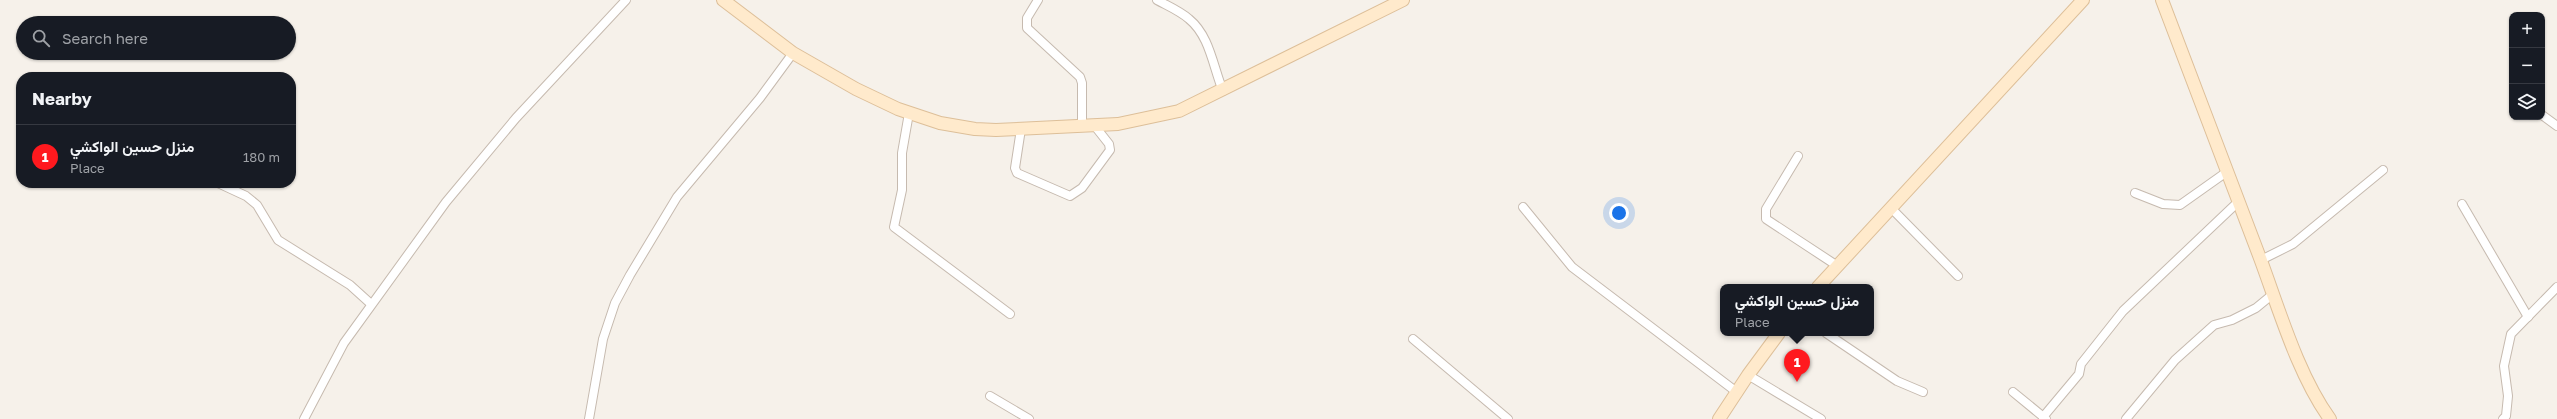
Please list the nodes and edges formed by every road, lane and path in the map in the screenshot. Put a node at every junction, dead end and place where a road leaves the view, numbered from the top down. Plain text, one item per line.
1 (626, 0) edge
2 (723, 0) edge
3 (1038, 0) edge
4 (1157, 0) edge
5 (1402, 0) edge
6 (2083, 0) edge
7 (2162, 0) edge
8 (793, 53) junction
9 (1222, 91) junction
10 (909, 113) junction
11 (2545, 117) edge
12 (1094, 125) junction
13 (1082, 126) junction
14 (2557, 126) edge
15 (1021, 129) junction
16 (1798, 156) dead end
17 (2383, 170) dead end
18 (2228, 171) junction
19 (229, 188) edge
20 (2135, 193) dead end
21 (2238, 202) junction
22 (2462, 204) dead end
23 (1523, 207) dead end
24 (1890, 207) junction
25 (2260, 260) junction
26 (1836, 265) junction
27 (1958, 276) dead end
28 (1820, 284) edge
29 (2557, 287) edge
30 (2272, 294) junction
31 (371, 304) junction
32 (1010, 314) dead end
33 (2528, 317) junction
34 (1777, 336) edge
35 (1830, 336) edge
36 (1413, 339) dead end
37 (1748, 375) junction
38 (1923, 392) dead end
39 (2013, 392) dead end
40 (1738, 393) junction
41 (990, 396) dead end
42 (2045, 418) edge
43 (304, 419) edge
44 (589, 419) edge
45 (1029, 419) edge
46 (1508, 419) edge
47 (1719, 419) edge
48 (1821, 419) edge
49 (2126, 419) edge
50 (2330, 419) edge
51 (2503, 419) edge

1 - 31 street
2 - 8 street
3 - 13 street
4 - 9 street
5 - 9 street
6 - 24 street
7 - 18 street
8 - 10 street
8 - 44 street
9 - 12 street
10 - 15 street
10 - 32 street
11 - 14 street
12 - 13 street
12 - 15 street
13 - 15 street
16 - 26 street
17 - 25 street
18 - 20 street
18 - 21 street
19 - 31 street
21 - 25 street
21 - 42 street
22 - 33 street
23 - 40 street
24 - 26 street
24 - 27 street
25 - 30 street
26 - 28 street
29 - 33 street
30 - 49 street
30 - 50 street
31 - 43 street
33 - 51 street
34 - 37 street
35 - 38 street
36 - 46 street
37 - 40 street
37 - 48 street
39 - 42 street
40 - 47 street
41 - 45 street

